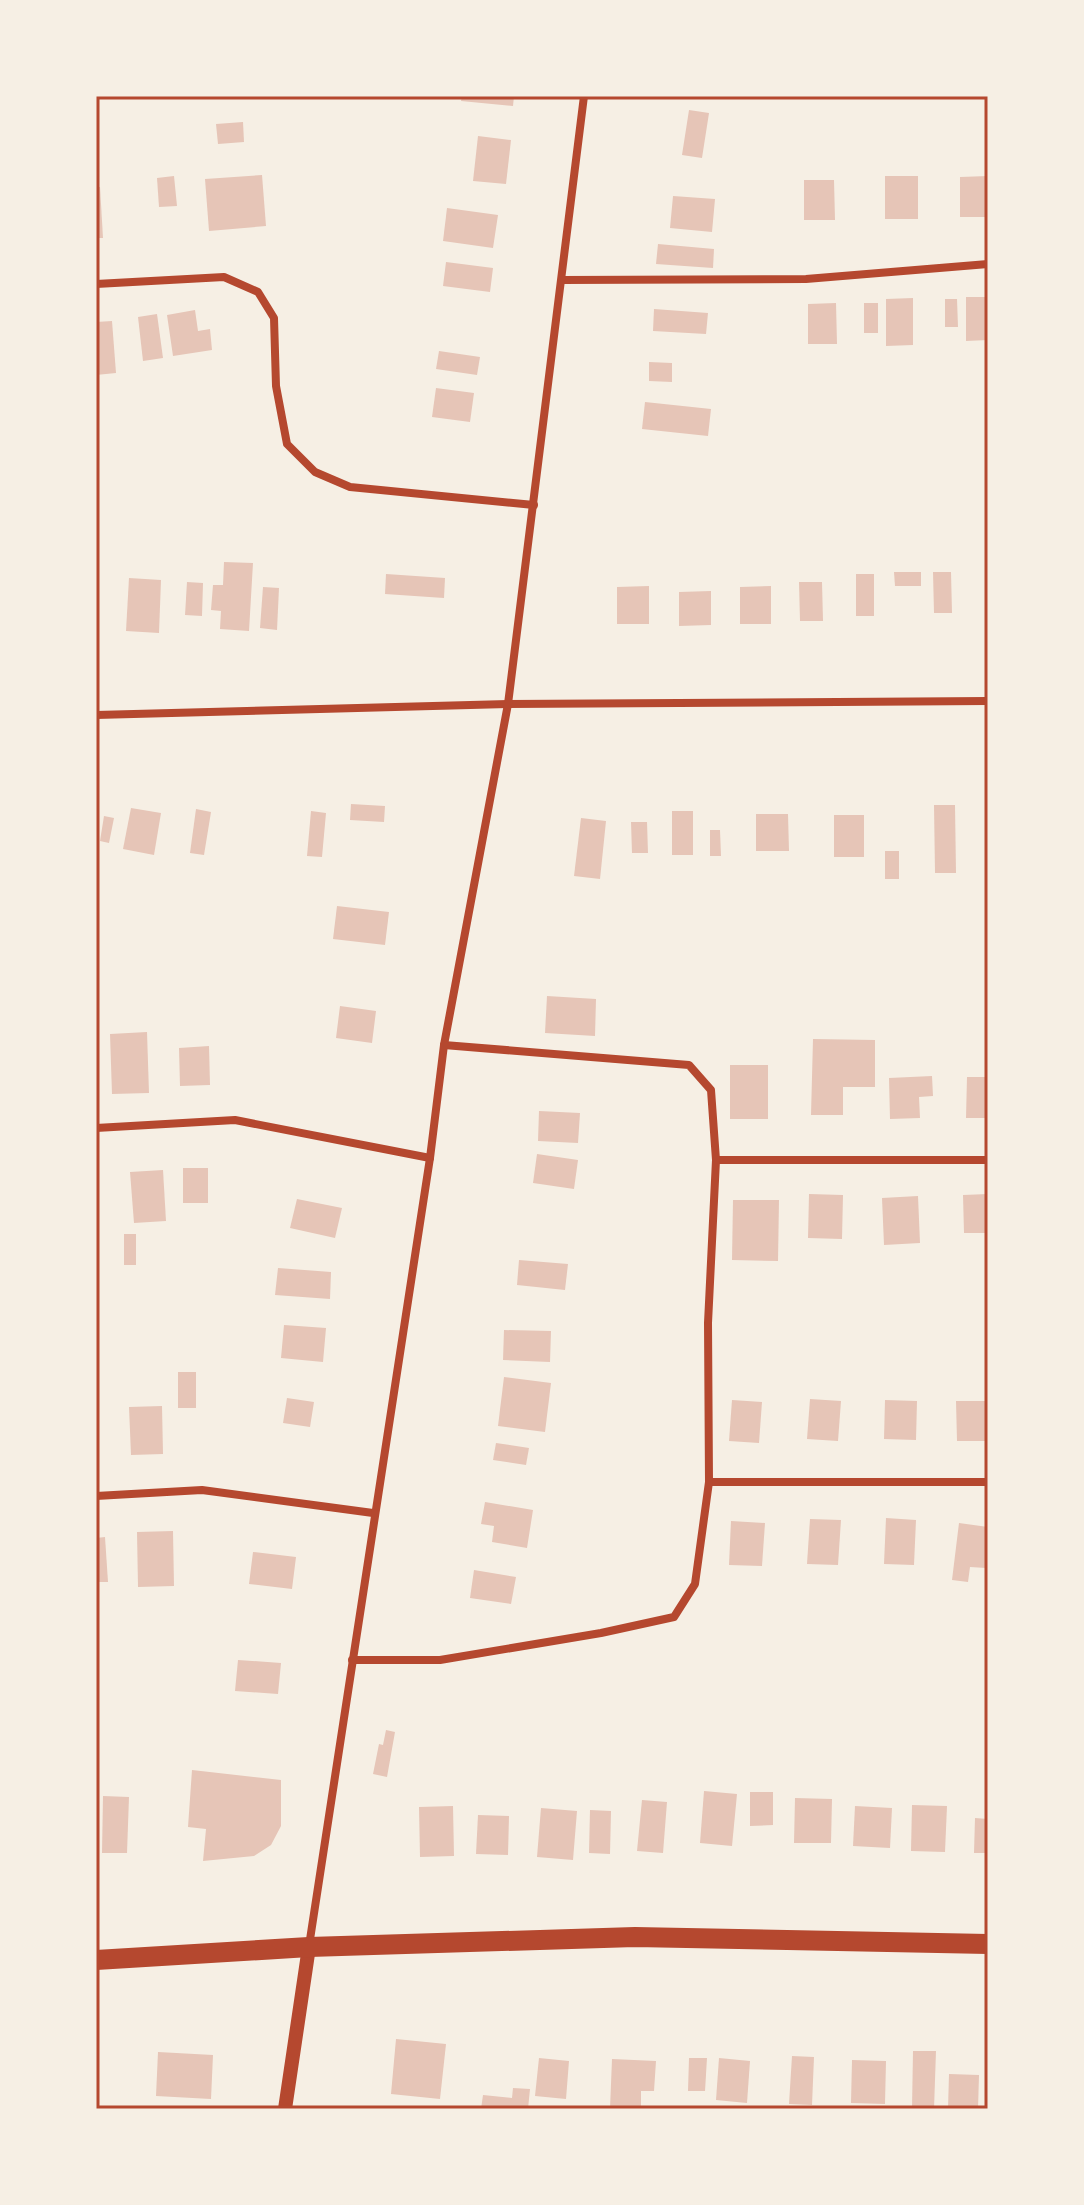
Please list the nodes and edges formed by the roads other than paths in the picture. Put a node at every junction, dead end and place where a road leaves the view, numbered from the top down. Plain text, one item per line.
1 (584, 96) edge
2 (988, 264) edge
3 (562, 280) junction
4 (96, 284) edge
5 (534, 505) junction
6 (988, 701) edge
7 (508, 704) junction
8 (96, 715) edge
9 (444, 1045) junction
10 (96, 1128) edge
11 (430, 1158) junction
12 (716, 1160) junction
13 (988, 1160) edge
14 (709, 1482) junction
15 (988, 1482) edge
16 (96, 1496) edge
17 (373, 1513) junction
18 (352, 1660) junction
19 (988, 1944) edge
20 (309, 1947) junction
21 (96, 1960) edge
22 (285, 2109) edge

1 - 3 street
2 - 3 street
3 - 5 street
4 - 5 street
5 - 7 street
6 - 7 street
7 - 8 street
7 - 9 street
9 - 11 street
9 - 12 street
10 - 11 street
11 - 17 street
12 - 13 street
12 - 14 street
14 - 15 street
14 - 18 street
16 - 17 street
17 - 18 street
18 - 20 street
19 - 20 main road
20 - 21 main road
20 - 22 street

